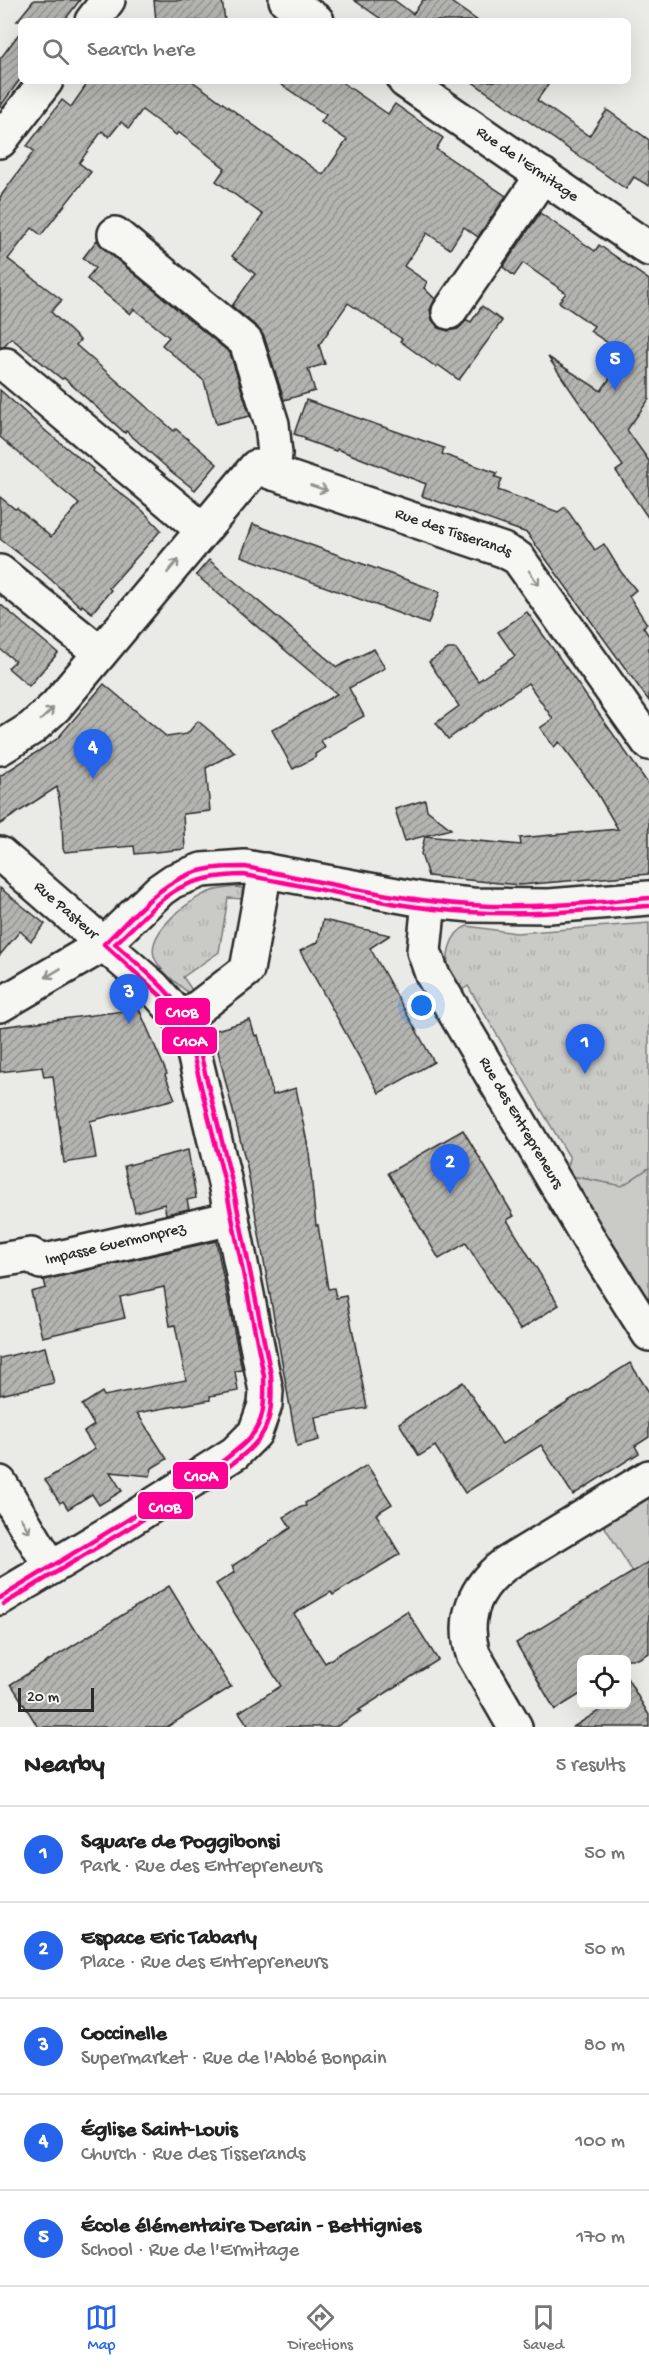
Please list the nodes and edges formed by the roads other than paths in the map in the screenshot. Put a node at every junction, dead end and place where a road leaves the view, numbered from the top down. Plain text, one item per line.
1 (108, 0) edge
2 (286, 0) edge
3 (94, 18) edge
4 (313, 18) edge
5 (44, 84) edge
6 (409, 84) edge
7 (0, 141) edge
8 (543, 175) junction
9 (115, 234) dead end
10 (649, 249) edge
11 (449, 312) dead end
12 (6, 365) dead end
13 (273, 473) junction
14 (203, 531) junction
15 (0, 572) edge
16 (100, 653) junction
17 (649, 743) edge
18 (0, 748) edge
19 (0, 854) edge
20 (265, 870) junction
21 (649, 898) edge
22 (429, 900) junction
23 (104, 944) junction
24 (0, 1005) edge
25 (182, 1020) junction
26 (232, 1218) junction
27 (0, 1260) edge
28 (649, 1335) edge
29 (649, 1477) edge
30 (0, 1483) edge
31 (51, 1567) junction
32 (1, 1612) edge
33 (515, 1727) edge

1 - 3 street
2 - 4 street
5 - 7 street
6 - 8 street, Rue de l'Ermitage
8 - 10 street, Rue de l'Ermitage
8 - 11 street
9 - 13 street
12 - 14 street
13 - 14 street, Rue des Tisserands
13 -> 17 street, Rue des Tisserands
16 -> 14 street, Rue des Tisserands
15 - 16 street
18 -> 16 street, Rue des Tisserands
19 - 23 street, Rue Pasteur
20 - 22 street, Rue Pasteur
20 - 23 street, Rue Pasteur
20 - 25 street
21 - 22 street, Rue Pasteur
22 - 28 street, Rue des Entrepreneurs
23 -> 24 street
23 - 25 street
25 - 26 street
26 - 27 street, Impasse Guermonprez
26 - 31 street
29 - 33 street
30 -> 31 street
31 - 32 street

